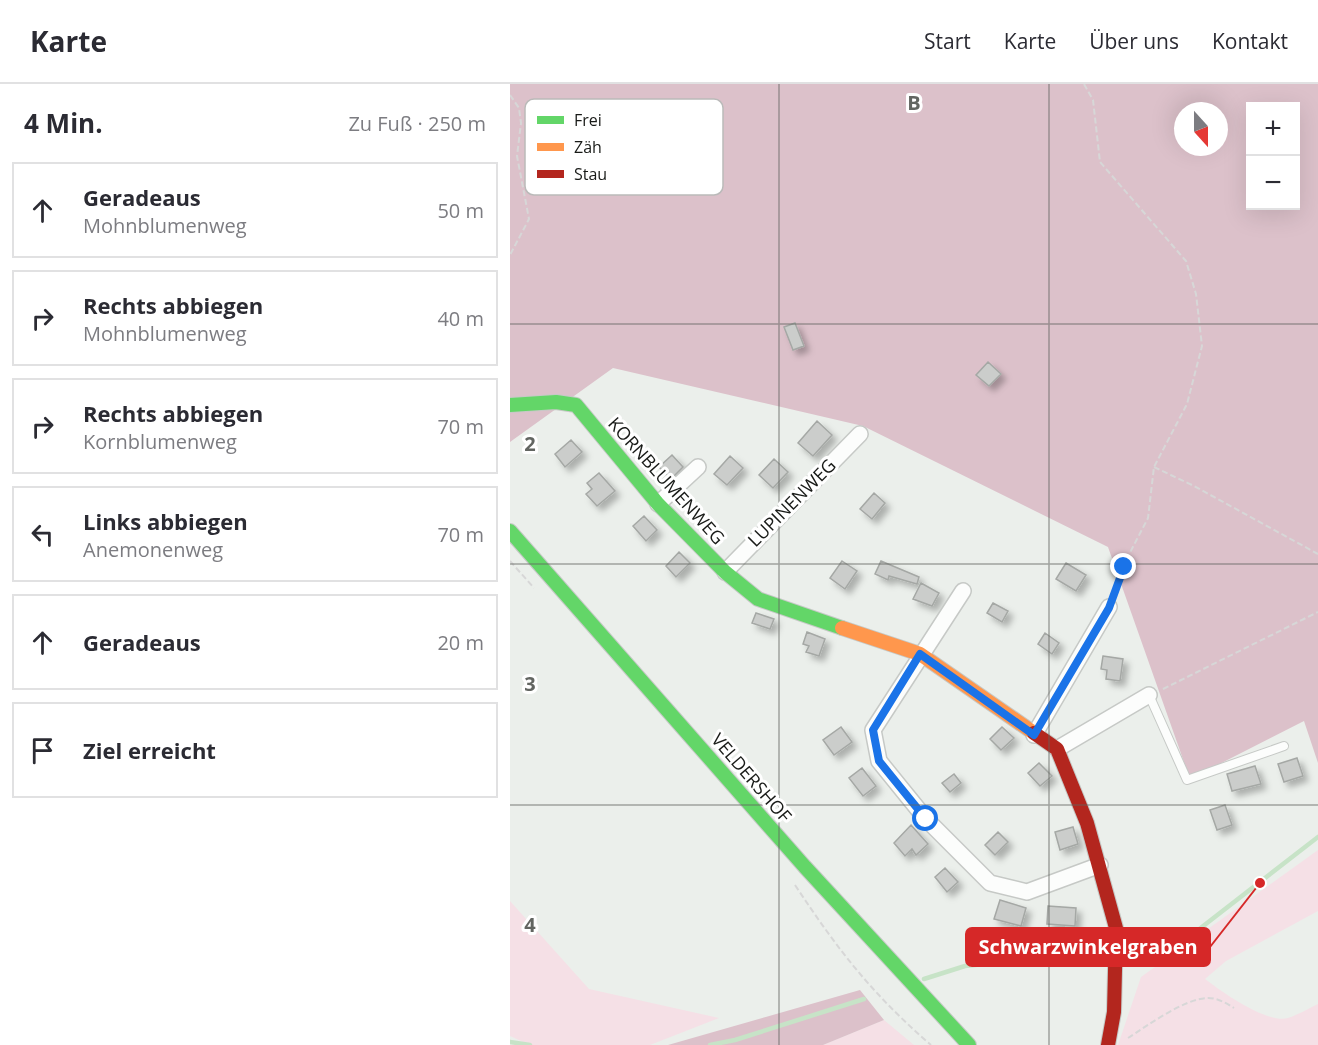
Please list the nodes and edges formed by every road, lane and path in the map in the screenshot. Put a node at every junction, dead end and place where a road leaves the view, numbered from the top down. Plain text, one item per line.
1 (1084, 84) edge
2 (510, 95) edge
3 (525, 195) edge
4 (525, 195) edge
5 (510, 255) edge
6 (510, 405) edge
7 (860, 434) dead end
8 (698, 467) dead end
9 (1154, 467) junction
10 (658, 504) junction
11 (510, 531) edge
12 (1318, 554) edge
13 (510, 561) edge
14 (724, 572) junction
15 (963, 591) dead end
16 (537, 592) dead end
17 (1109, 608) joint
18 (1318, 612) edge
19 (920, 654) junction
20 (1149, 695) junction
21 (1034, 735) junction
22 (1284, 746) dead end
23 (1057, 749) junction
24 (1100, 865) junction
25 (791, 879) dead end
26 (1234, 1008) dead end
27 (1125, 1040) dead end
28 (932, 1045) edge
29 (969, 1045) edge
30 (1108, 1045) edge

1 - 9 path
2 - 3 path
4 - 5 path
6 - 10 street, KORNBLUMENWEG
7 - 14 street, LUPINENWEG
8 - 10 street
9 - 12 path
9 - 17 path
10 - 14 street, KORNBLUMENWEG
11 - 29 street, VELDERSHOF
13 - 16 path
14 - 19 street, KORNBLUMENWEG
15 - 19 street
17 - 21 street
18 - 20 path
19 - 21 street, KORNBLUMENWEG
19 - 24 street
20 - 22 lane
20 - 23 street
21 - 23 street, KORNBLUMENWEG
23 - 24 street
24 - 30 street
25 - 28 path
26 - 27 path

